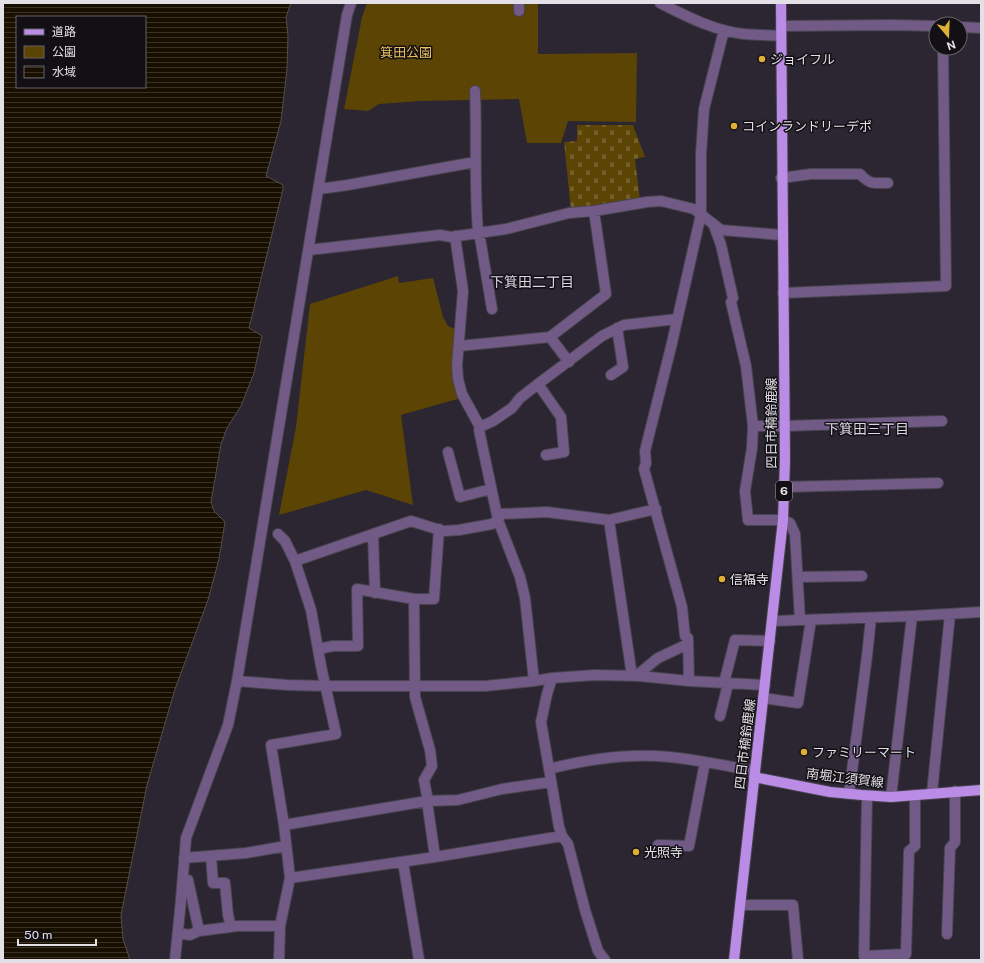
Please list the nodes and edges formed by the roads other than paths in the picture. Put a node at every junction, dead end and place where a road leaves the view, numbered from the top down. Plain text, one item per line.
1 (351, 3) edge
2 (660, 3) edge
3 (781, 3) edge
4 (928, 26) edge
5 (781, 27) junction
6 (968, 27) edge
7 (981, 28) edge
8 (724, 30) junction
9 (943, 56) edge
10 (476, 91) dead end
11 (475, 162) junction
12 (781, 178) junction
13 (888, 183) dead end
14 (319, 189) junction
15 (594, 211) junction
16 (701, 214) junction
17 (714, 226) junction
18 (479, 232) junction
19 (782, 235) junction
20 (454, 236) junction
21 (309, 250) junction
22 (783, 293) junction
23 (492, 310) dead end
24 (677, 319) junction
25 (617, 328) junction
26 (550, 337) junction
27 (459, 346) junction
28 (569, 362) junction
29 (611, 375) dead end
30 (538, 384) junction
31 (942, 421) dead end
32 (480, 426) junction
33 (753, 426) junction
34 (784, 426) junction
35 (448, 452) dead end
36 (546, 455) dead end
37 (938, 483) dead end
38 (784, 487) junction
39 (491, 489) junction
40 (656, 509) junction
41 (498, 520) junction
42 (609, 520) junction
43 (783, 520) junction
44 (439, 529) junction
45 (278, 534) dead end
46 (373, 534) junction
47 (295, 561) junction
48 (862, 576) dead end
49 (798, 577) junction
50 (375, 593) junction
51 (414, 599) junction
52 (981, 612) edge
53 (950, 614) junction
54 (912, 616) junction
55 (871, 618) junction
56 (800, 620) junction
57 (811, 620) junction
58 (773, 621) junction
59 (770, 641) junction
60 (688, 644) junction
61 (318, 649) junction
62 (634, 676) junction
63 (552, 678) junction
64 (237, 681) junction
65 (689, 681) junction
66 (534, 682) junction
67 (726, 683) junction
68 (765, 685) junction
69 (326, 686) junction
70 (415, 686) junction
71 (763, 698) junction
72 (720, 716) dead end
73 (705, 762) junction
74 (549, 769) junction
75 (754, 774) junction
76 (551, 782) junction
77 (981, 790) edge
78 (955, 792) junction
79 (932, 793) junction
80 (849, 794) junction
81 (915, 795) junction
82 (867, 796) junction
83 (891, 797) junction
84 (427, 801) junction
85 (284, 825) junction
86 (562, 836) junction
87 (658, 845) dead end
88 (286, 846) junction
89 (211, 856) junction
90 (435, 857) junction
91 (184, 858) junction
92 (404, 862) junction
93 (290, 878) junction
94 (183, 879) junction
95 (740, 905) junction
96 (280, 926) junction
97 (231, 927) junction
98 (199, 931) junction
99 (178, 933) junction
100 (947, 934) dead end
101 (598, 956) edge
102 (175, 960) edge
103 (279, 960) edge
104 (419, 960) edge
105 (605, 960) edge
106 (734, 960) edge
107 (798, 960) edge

1 - 14 street
2 - 8 street
3 - 5 main road, 四日市楠鈴鹿線 / 6
4 - 5 street
5 - 8 street
5 - 12 main road, 四日市楠鈴鹿線 / 6
6 - 7 street
8 - 16 street
9 - 22 street
10 - 11 street
11 - 14 street
11 - 18 street
12 - 13 street
12 - 19 main road, 四日市楠鈴鹿線 / 6
14 - 21 street
15 - 16 street
15 - 18 street
15 - 26 street
16 - 17 street
16 - 24 street
17 - 19 street
17 - 33 street
18 - 20 street
18 - 23 street
19 - 22 main road, 四日市楠鈴鹿線 / 6
20 - 21 street
20 - 27 street
21 - 64 street
22 - 34 main road, 四日市楠鈴鹿線 / 6
24 - 25 street
24 - 40 street
25 - 28 street
25 - 29 street
26 - 27 street
26 - 28 street
27 - 32 street
28 - 30 street
30 - 32 street
30 - 36 street
31 - 34 street
32 - 39 street
33 - 34 street
33 - 43 street
34 - 38 main road, 四日市楠鈴鹿線 / 6
35 - 39 street
37 - 38 street
38 - 43 main road, 四日市楠鈴鹿線 / 6
39 - 41 street
40 - 42 street
40 - 60 street
41 - 42 street
41 - 44 street
41 - 66 street
42 - 62 street
43 - 49 street
43 - 58 main road, 四日市楠鈴鹿線 / 6
44 - 46 street
44 - 51 street
45 - 47 street
46 - 47 street
46 - 50 street
47 - 61 street
48 - 49 street
49 - 56 street
50 - 51 street
50 - 61 street
51 - 70 street
52 - 53 street
53 - 54 street
53 - 79 street
54 - 55 street
54 - 83 street
55 - 57 street
55 - 80 street
56 - 57 street
56 - 58 street
57 - 71 street
58 - 59 main road, 四日市楠鈴鹿線 / 6
59 - 67 street
59 - 68 main road, 四日市楠鈴鹿線 / 6
60 - 62 street
60 - 65 street
61 - 69 street
62 - 63 street
62 - 65 street
63 - 66 street
63 - 74 street
64 - 69 street
64 - 91 street
65 - 67 street
66 - 70 street
67 - 68 street
67 - 72 street
68 - 71 main road, 四日市楠鈴鹿線 / 6
69 - 70 street
69 - 85 street
70 - 84 street
71 - 75 main road, 四日市楠鈴鹿線 / 6
73 - 74 street
73 - 75 street
73 - 87 street
74 - 76 street
75 - 80 main road, 南堀江須賀線
75 - 95 main road, 四日市楠鈴鹿線 / 6
76 - 84 street
76 - 86 street
77 - 78 main road, 南堀江須賀線
78 - 79 main road, 南堀江須賀線
78 - 100 street
79 - 81 main road, 南堀江須賀線
80 - 82 main road, 南堀江須賀線
81 - 82 street
81 - 83 main road, 南堀江須賀線
82 - 83 main road, 南堀江須賀線
84 - 85 street
84 - 90 street
85 - 88 street
86 - 90 street
86 - 101 street
88 - 89 street
88 - 93 street
89 - 91 street
89 - 97 street
90 - 92 street
91 - 94 street
92 - 93 street
92 - 104 street
93 - 96 street
94 - 98 street
94 - 99 street
95 - 106 main road, 四日市楠鈴鹿線 / 6
95 - 107 street
96 - 97 street
96 - 103 street
97 - 98 street
98 - 99 street
99 - 102 street
101 - 105 street

